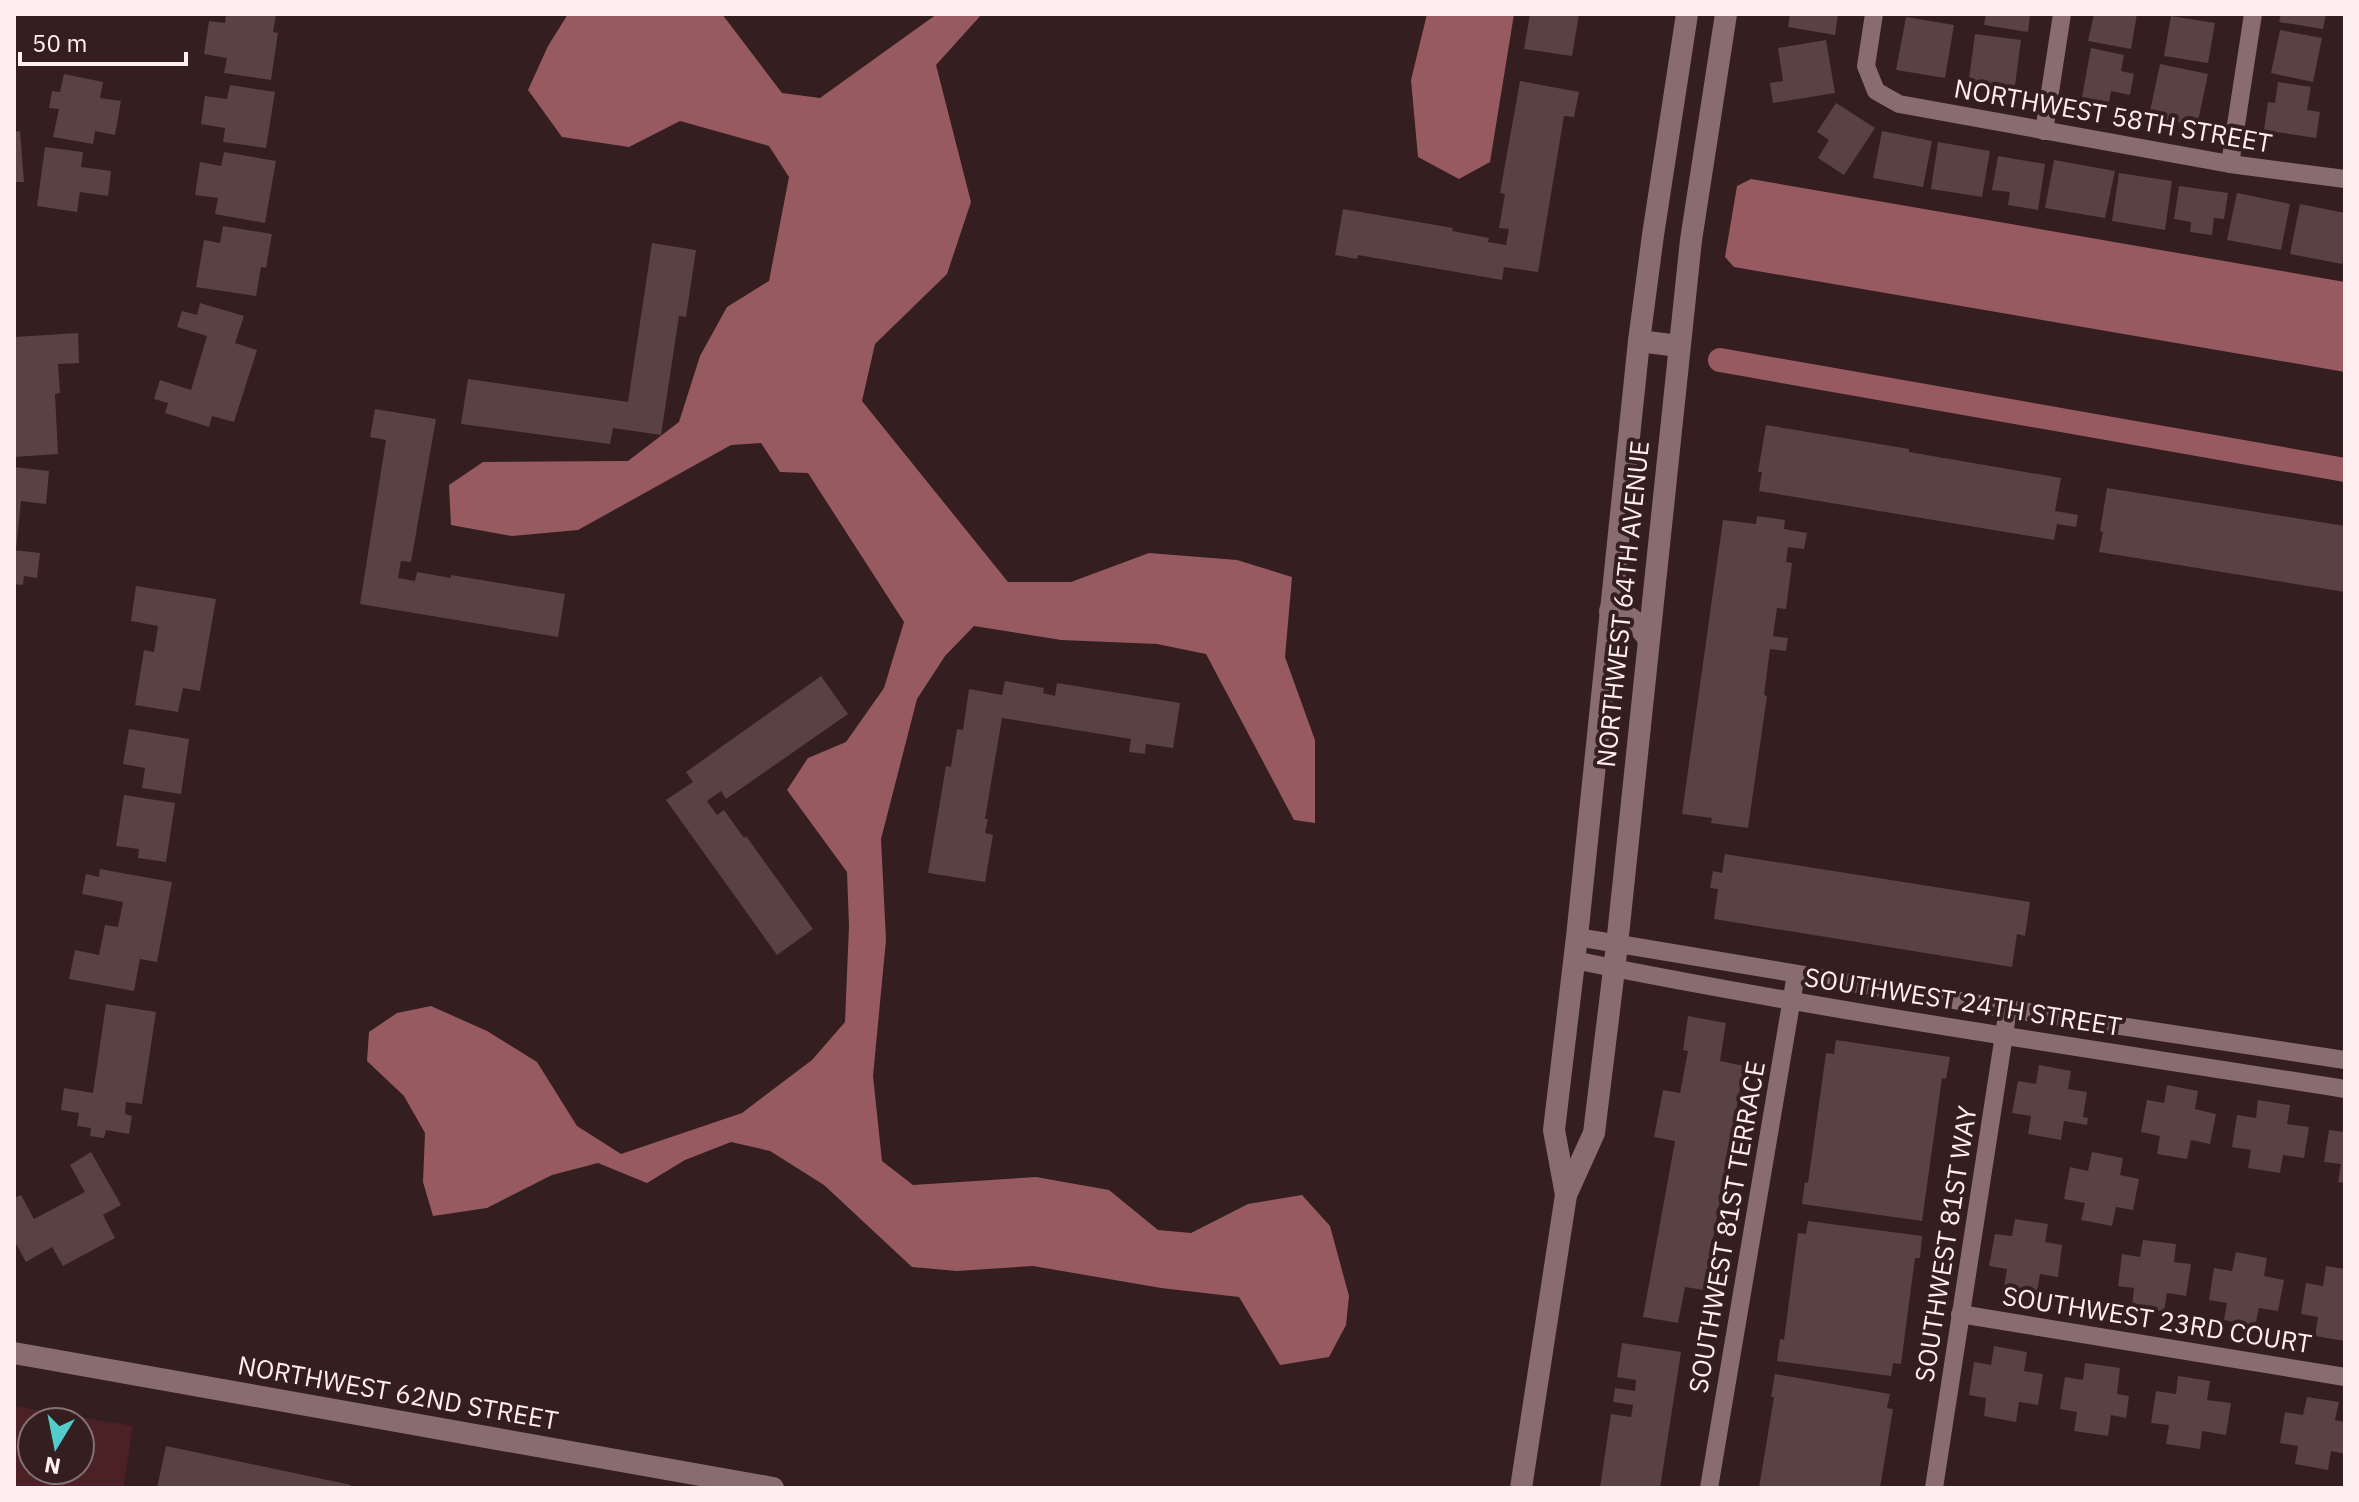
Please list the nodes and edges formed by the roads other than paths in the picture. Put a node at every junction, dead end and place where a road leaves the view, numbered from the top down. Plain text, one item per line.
1 (1687, 14) edge
2 (1726, 14) edge
3 (1874, 14) edge
4 (2062, 14) edge
5 (2253, 14) edge
6 (2044, 131) junction
7 (2230, 164) junction
8 (2345, 179) edge
9 (1639, 341) junction
10 (1679, 346) junction
11 (1610, 611) junction
12 (1648, 638) junction
13 (1617, 945) junction
14 (1575, 949) junction
15 (1614, 968) junction
16 (1796, 974) junction
17 (1792, 1000) junction
18 (2008, 1009) junction
19 (2005, 1035) junction
20 (2345, 1060) edge
21 (2345, 1089) edge
22 (1566, 1195) junction
23 (1960, 1314) junction
24 (14, 1353) edge
25 (2345, 1377) edge
26 (773, 1488) edge
27 (1521, 1488) edge
28 (1709, 1488) edge
29 (1934, 1488) edge

1 - 9 street, NORTHWEST 64TH AVENUE
2 - 10 street, NORTHWEST 64TH AVENUE
3 - 6 street, NORTHWEST 58TH STREET
4 - 6 street
5 - 7 street
6 - 7 street, NORTHWEST 58TH STREET
7 - 8 street, NORTHWEST 58TH STREET
9 - 10 street
9 - 11 street, NORTHWEST 64TH AVENUE
10 - 12 street, NORTHWEST 64TH AVENUE
11 - 12 street
11 - 14 street, NORTHWEST 64TH AVENUE
12 - 13 street, NORTHWEST 64TH AVENUE
13 - 14 street, SOUTHWEST 24TH STREET
13 - 15 street, NORTHWEST 64TH AVENUE
13 - 16 street, SOUTHWEST 24TH STREET
14 - 15 street, SOUTHWEST 24TH STREET
14 - 22 street, NORTHWEST 64TH AVENUE
15 - 17 street, SOUTHWEST 24TH STREET
15 - 22 street, NORTHWEST 64TH AVENUE
16 - 17 street, SOUTHWEST 81ST TERRACE
16 - 18 street, SOUTHWEST 24TH STREET
17 - 19 street, SOUTHWEST 24TH STREET
17 - 28 street, SOUTHWEST 81ST TERRACE
18 - 19 street, SOUTHWEST 81ST WAY
18 - 20 street, SOUTHWEST 24TH STREET
19 - 21 street, SOUTHWEST 24TH STREET
19 - 23 street, SOUTHWEST 81ST WAY
22 - 27 street, NORTHWEST 64TH AVENUE
23 - 25 street, SOUTHWEST 23RD COURT
23 - 29 street, SOUTHWEST 81ST WAY
24 - 26 street, NORTHWEST 62ND STREET

